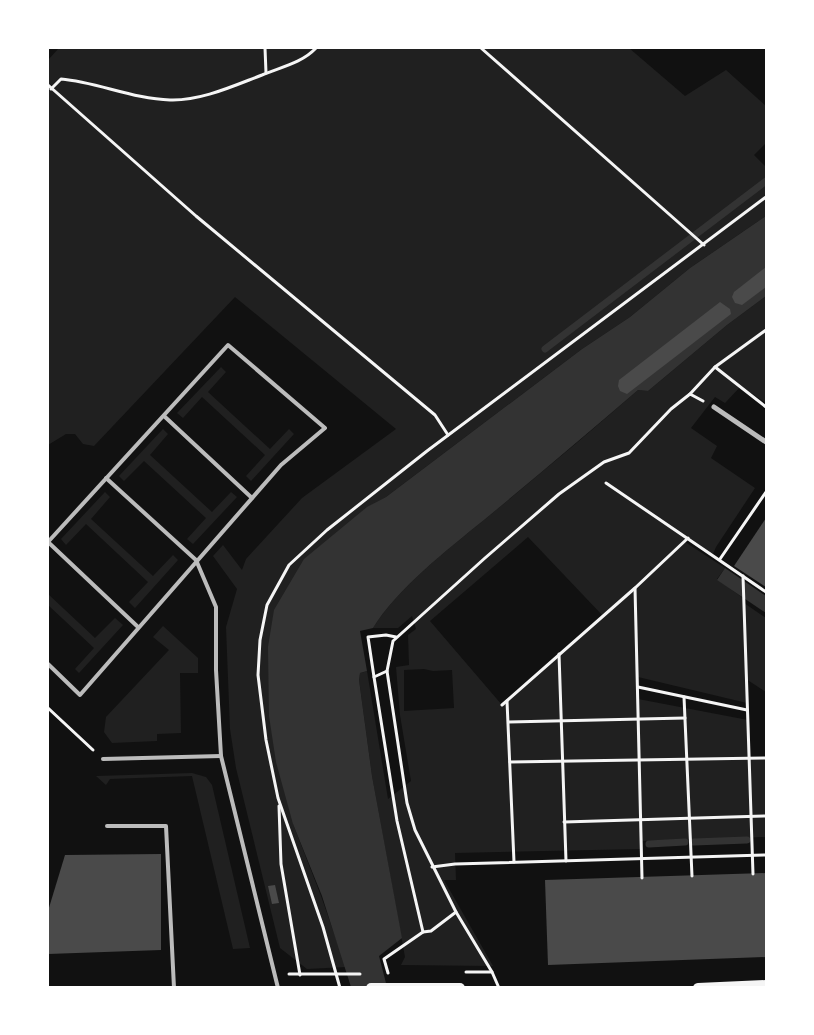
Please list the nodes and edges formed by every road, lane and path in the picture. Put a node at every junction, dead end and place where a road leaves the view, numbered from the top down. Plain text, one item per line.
1 (265, 48) edge
2 (316, 48) edge
3 (481, 48) edge
4 (266, 73) junction
5 (48, 85) edge
6 (51, 89) junction
7 (766, 197) edge
8 (704, 245) junction
9 (766, 330) edge
10 (715, 367) junction
11 (690, 394) junction
12 (714, 407) joint
13 (766, 407) edge
14 (164, 416) junction
15 (448, 435) junction
16 (766, 442) edge
17 (106, 478) junction
18 (606, 483) dead end
19 (766, 492) edge
20 (252, 498) junction
21 (688, 538) junction
22 (48, 542) edge
23 (720, 559) junction
24 (196, 560) junction
25 (743, 576) junction
26 (635, 588) junction
27 (766, 592) edge
28 (138, 627) junction
29 (396, 636) junction
30 (559, 654) junction
31 (48, 664) edge
32 (387, 671) junction
33 (374, 677) junction
34 (638, 687) junction
35 (684, 697) junction
36 (507, 700) junction
37 (502, 705) dead end
38 (48, 708) edge
39 (747, 710) junction
40 (686, 718) junction
41 (638, 719) junction
42 (561, 721) junction
43 (509, 722) junction
44 (221, 756) junction
45 (749, 758) junction
46 (766, 758) edge
47 (102, 759) joint
48 (687, 759) junction
49 (639, 760) junction
50 (510, 762) junction
51 (562, 762) junction
52 (278, 798) junction
53 (766, 816) edge
54 (751, 817) junction
55 (690, 818) junction
56 (641, 820) junction
57 (564, 822) junction
58 (107, 826) dead end
59 (766, 855) edge
60 (752, 856) junction
61 (691, 857) junction
62 (642, 859) junction
63 (566, 861) junction
64 (514, 862) junction
65 (432, 867) junction
66 (753, 874) dead end
67 (692, 876) dead end
68 (642, 878) dead end
69 (456, 912) junction
70 (423, 932) junction
71 (276, 974) junction
72 (300, 975) junction
73 (323, 975) dead end
74 (391, 980) dead end
75 (766, 985) edge
76 (174, 988) edge
77 (278, 988) edge
78 (340, 988) edge
79 (371, 988) edge
80 (460, 988) edge
81 (498, 988) edge
82 (698, 988) edge

1 - 4 path
2 - 4 path
3 - 8 path
4 - 6 path
5 - 6 path
6 - 15 path
7 - 8 path
8 - 15 path
9 - 10 path
10 - 11 path
10 - 13 path
11 - 12 path
11 - 29 path
12 - 16 street
14 - 17 lane
14 - 20 lane
14 - 20 lane
15 - 52 path
17 - 22 lane
17 - 24 lane
18 - 21 path
19 - 23 path
20 - 24 lane
21 - 23 path
21 - 26 path
22 - 28 lane
23 - 25 path
24 - 28 lane
24 - 44 lane
25 - 27 path
25 - 39 path
26 - 30 path
26 - 34 path
28 - 31 lane
29 - 32 path
29 - 33 path
30 - 36 path
30 - 42 path
32 - 33 path
32 - 65 path
33 - 70 path
34 - 35 path
34 - 41 path
35 - 39 path
35 - 40 path
36 - 37 path
36 - 43 path
38 - 47 path
39 - 45 path
40 - 41 path
40 - 48 path
41 - 42 path
41 - 49 path
42 - 43 path
42 - 51 path
43 - 50 path
44 - 47 lane
44 - 71 lane
45 - 46 path
45 - 48 path
45 - 54 path
48 - 49 path
48 - 55 path
49 - 51 path
49 - 56 path
50 - 51 path
50 - 64 path
51 - 57 path
52 - 72 path
52 - 78 path
53 - 54 path
54 - 55 path
54 - 60 path
55 - 56 path
55 - 61 path
56 - 57 path
56 - 62 path
57 - 63 path
58 - 76 lane
59 - 60 path
60 - 61 path
60 - 66 path
61 - 62 path
61 - 67 path
62 - 63 path
62 - 68 path
63 - 64 path
64 - 65 path
65 - 69 path
69 - 70 path
69 - 81 path
70 - 74 path
71 - 72 path
71 - 77 lane
72 - 73 path
75 - 82 main road
79 - 80 main road

